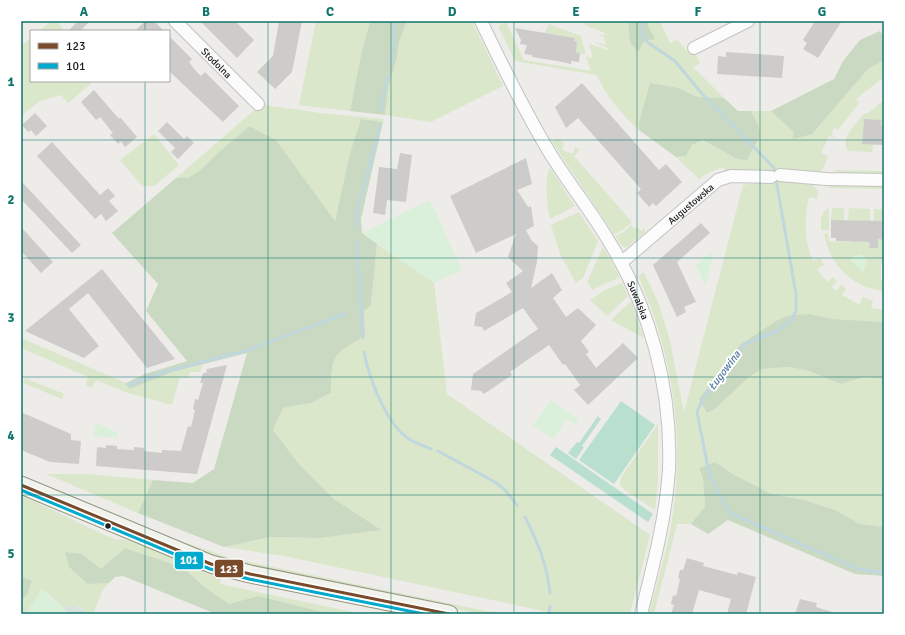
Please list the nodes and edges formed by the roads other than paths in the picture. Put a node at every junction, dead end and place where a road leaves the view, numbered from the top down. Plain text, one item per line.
1 (175, 21) edge
2 (481, 21) edge
3 (748, 21) edge
4 (694, 48) dead end
5 (258, 104) dead end
6 (884, 180) edge
7 (622, 262) junction
8 (21, 485) edge
9 (449, 614) edge
10 (641, 614) edge

1 - 5 street, Stodolna
2 - 7 street, Suwalska
3 - 4 street
6 - 7 street, Augustowska
7 - 10 street, Suwalska
8 - 9 street

